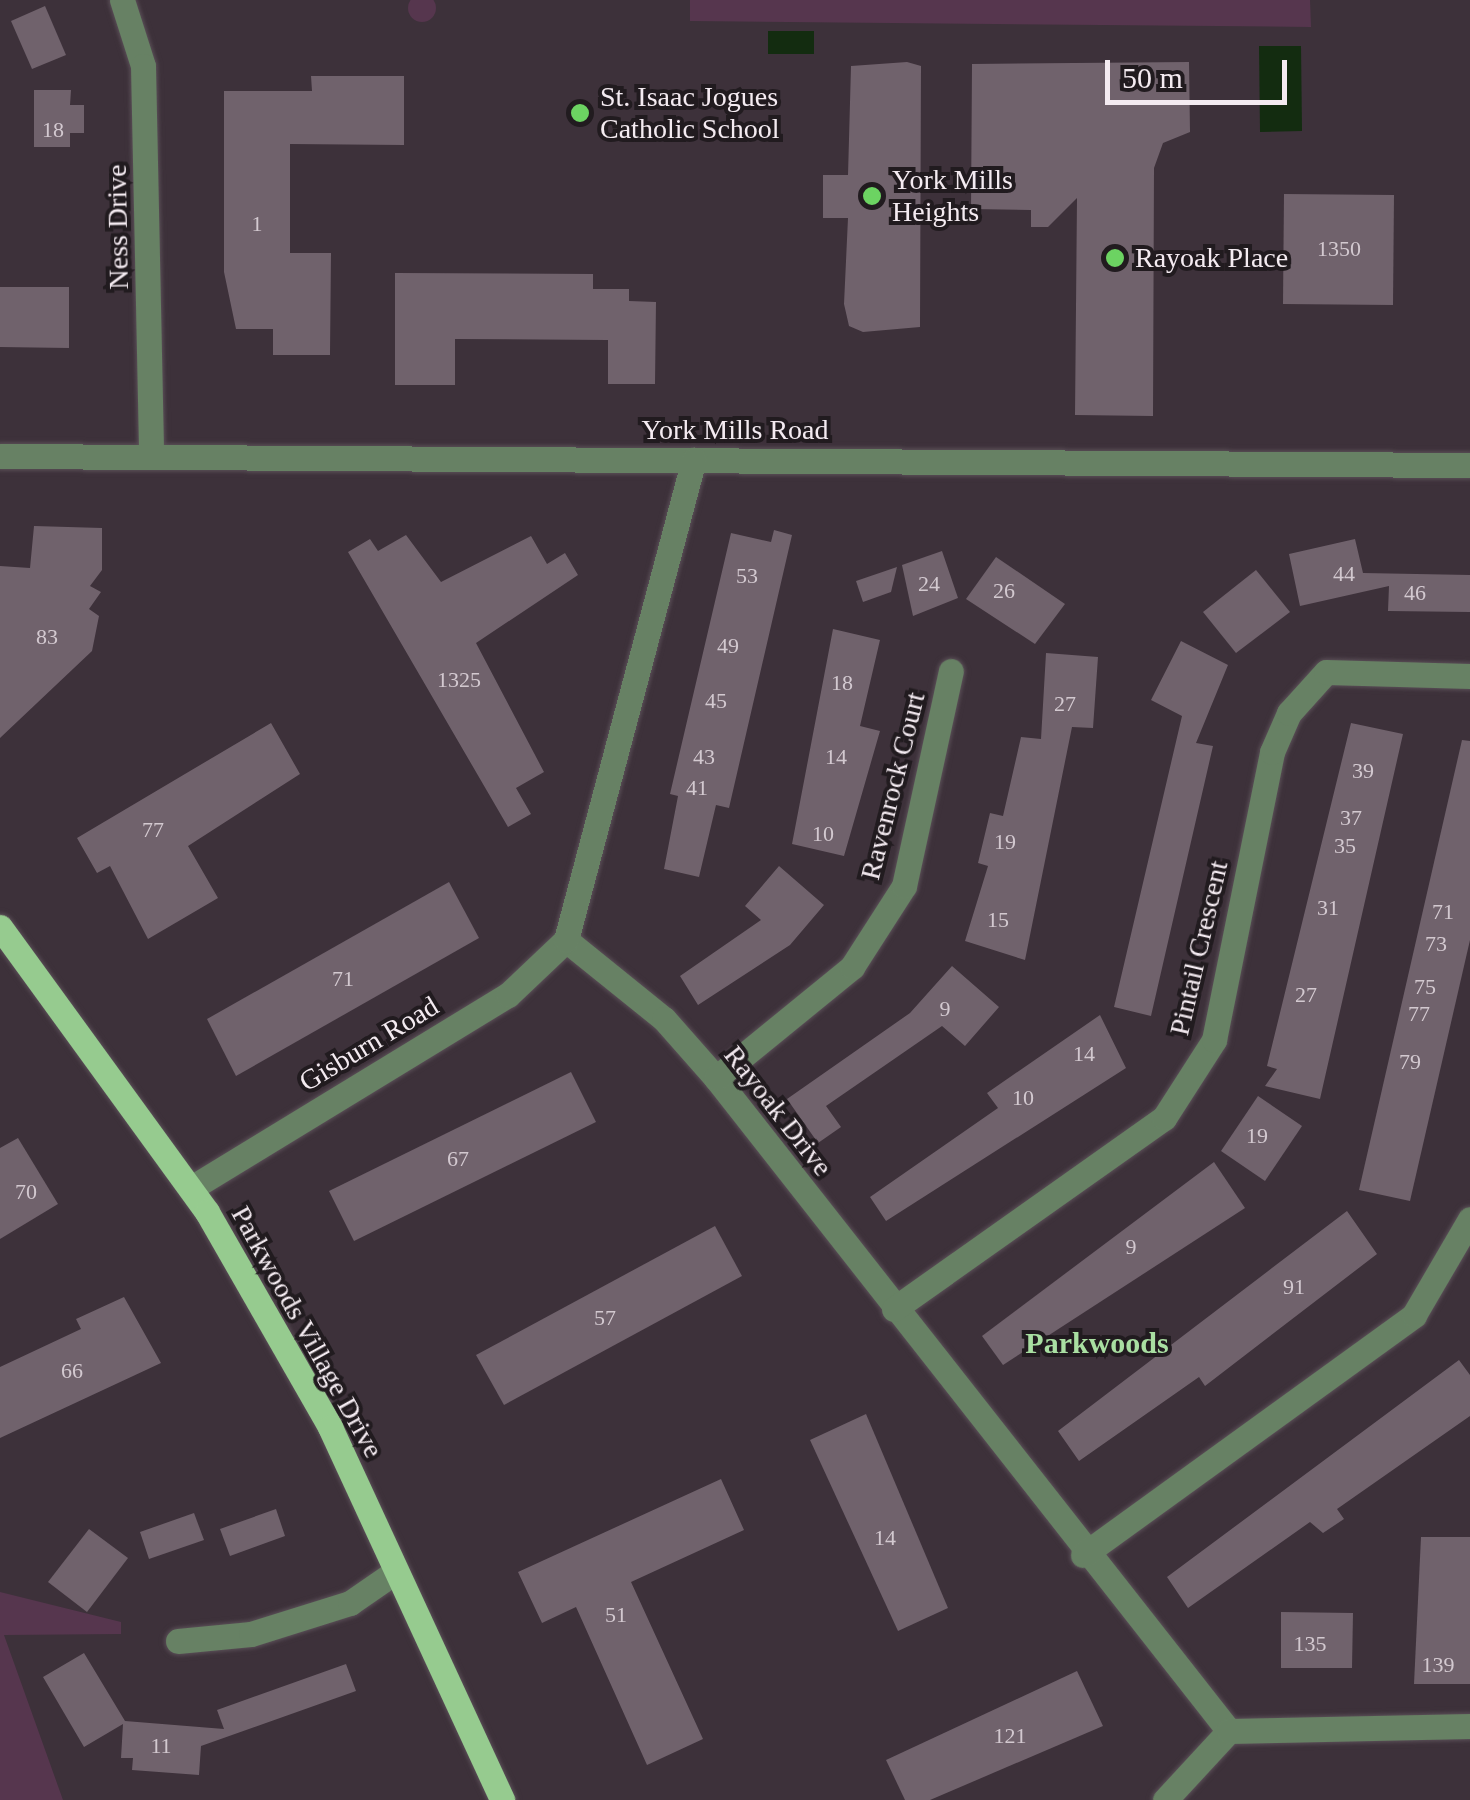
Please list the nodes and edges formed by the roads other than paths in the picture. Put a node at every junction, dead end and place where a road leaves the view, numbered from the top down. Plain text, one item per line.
1 (122, 0) edge
2 (0, 456) edge
3 (151, 456) junction
4 (694, 460) junction
5 (1470, 465) edge
6 (951, 671) dead end
7 (1470, 676) edge
8 (0, 927) edge
9 (566, 940) junction
10 (716, 1078) junction
11 (192, 1186) junction
12 (1470, 1219) edge
13 (894, 1309) junction
14 (1083, 1555) junction
15 (395, 1572) junction
16 (178, 1640) dead end
17 (1470, 1726) edge
18 (1229, 1731) junction
19 (502, 1800) edge
20 (1165, 1800) edge

1 - 3 street, Ness Drive
2 - 3 street, York Mills Road
3 - 4 street, York Mills Road
4 - 5 street, York Mills Road
4 - 9 street
6 - 10 street, Ravenrock Court
7 - 13 street, Pintail Crescent
8 - 11 main road, Parkwoods Village Drive
9 - 10 street, Rayoak Drive
9 - 11 street, Gisburn Road
10 - 13 street, Rayoak Drive
11 - 15 main road, Parkwoods Village Drive
12 - 14 street
13 - 14 street, Rayoak Drive
14 - 18 street, Rayoak Drive
15 - 16 street
15 - 19 main road, Parkwoods Village Drive
17 - 18 street
18 - 20 street

